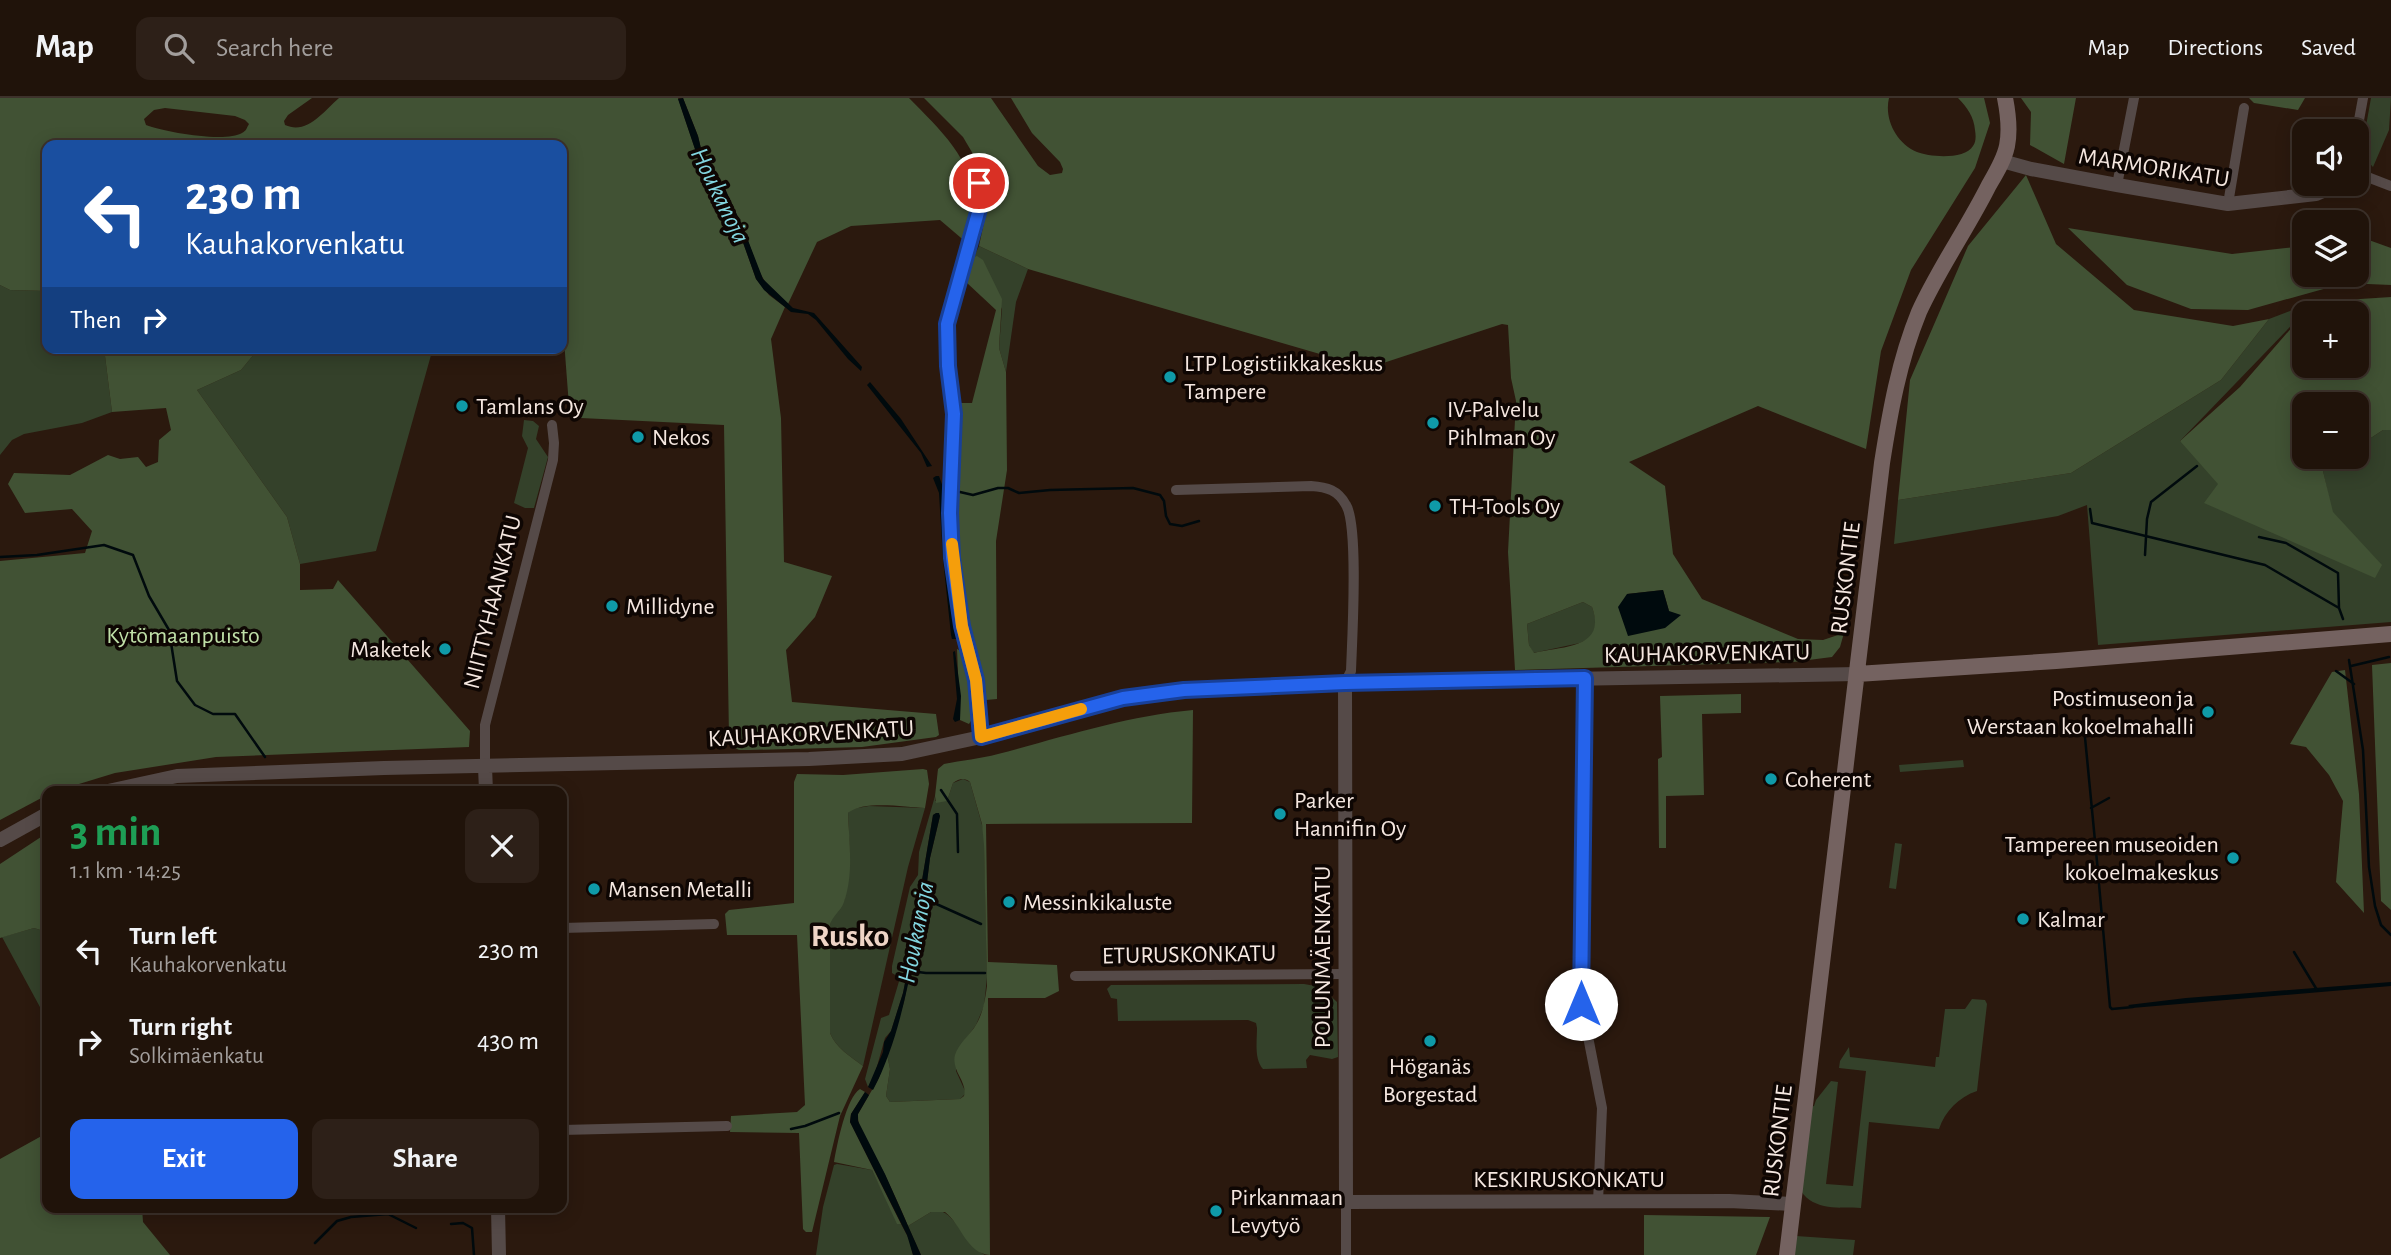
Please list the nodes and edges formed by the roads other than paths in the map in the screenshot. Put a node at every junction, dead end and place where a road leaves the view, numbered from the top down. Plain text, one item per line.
1 (2005, 98) edge
2 (2134, 98) edge
3 (2363, 98) edge
4 (2244, 108) dead end
5 (2359, 119) edge
6 (2002, 161) junction
7 (2369, 178) edge
8 (979, 183) dead end
9 (2117, 186) junction
10 (2391, 186) edge
11 (2298, 196) edge
12 (2228, 204) junction
13 (552, 425) dead end
14 (1175, 490) dead end
15 (2391, 634) edge
16 (1857, 674) junction
17 (1585, 678) junction
18 (1345, 683) junction
19 (981, 737) junction
20 (485, 767) junction
21 (131, 786) edge
22 (486, 786) edge
23 (42, 817) edge
24 (0, 840) edge
25 (714, 924) dead end
26 (567, 928) edge
27 (1345, 974) junction
28 (1075, 976) dead end
29 (727, 1126) dead end
30 (567, 1130) edge
31 (1346, 1202) junction
32 (1598, 1202) junction
33 (1792, 1204) junction
34 (499, 1213) edge
35 (499, 1255) edge
36 (1346, 1255) edge
37 (1787, 1255) edge

1 - 6 main road, RUSKONTIE
2 - 9 street
3 - 5 street
4 - 12 street
6 - 9 street, MARMORIKATU
6 - 16 main road, RUSKONTIE
7 - 10 street
8 - 19 street
9 - 12 street, MARMORIKATU
11 - 12 street, MARMORIKATU
13 - 20 street, NIITTYHAANKATU
14 - 18 street, POLUNMÄENKATU
15 - 16 main road, KAUHAKORVENKATU
16 - 17 street, KAUHAKORVENKATU
16 - 33 main road, RUSKONTIE
17 - 18 street, KAUHAKORVENKATU
17 - 32 street
18 - 19 street, KAUHAKORVENKATU
18 - 27 street, POLUNMÄENKATU
19 - 20 street, KAUHAKORVENKATU
20 - 21 street, KAUHAKORVENKATU
20 - 22 street, NIITTYHAANKATU
23 - 24 street
25 - 26 street
27 - 28 street, ETURUSKONKATU
27 - 31 street, POLUNMÄENKATU
29 - 30 street
31 - 32 street, KESKIRUSKONKATU
31 - 36 street, POLUNMÄENKATU
32 - 33 street, KESKIRUSKONKATU
33 - 37 main road, RUSKONTIE
34 - 35 street

